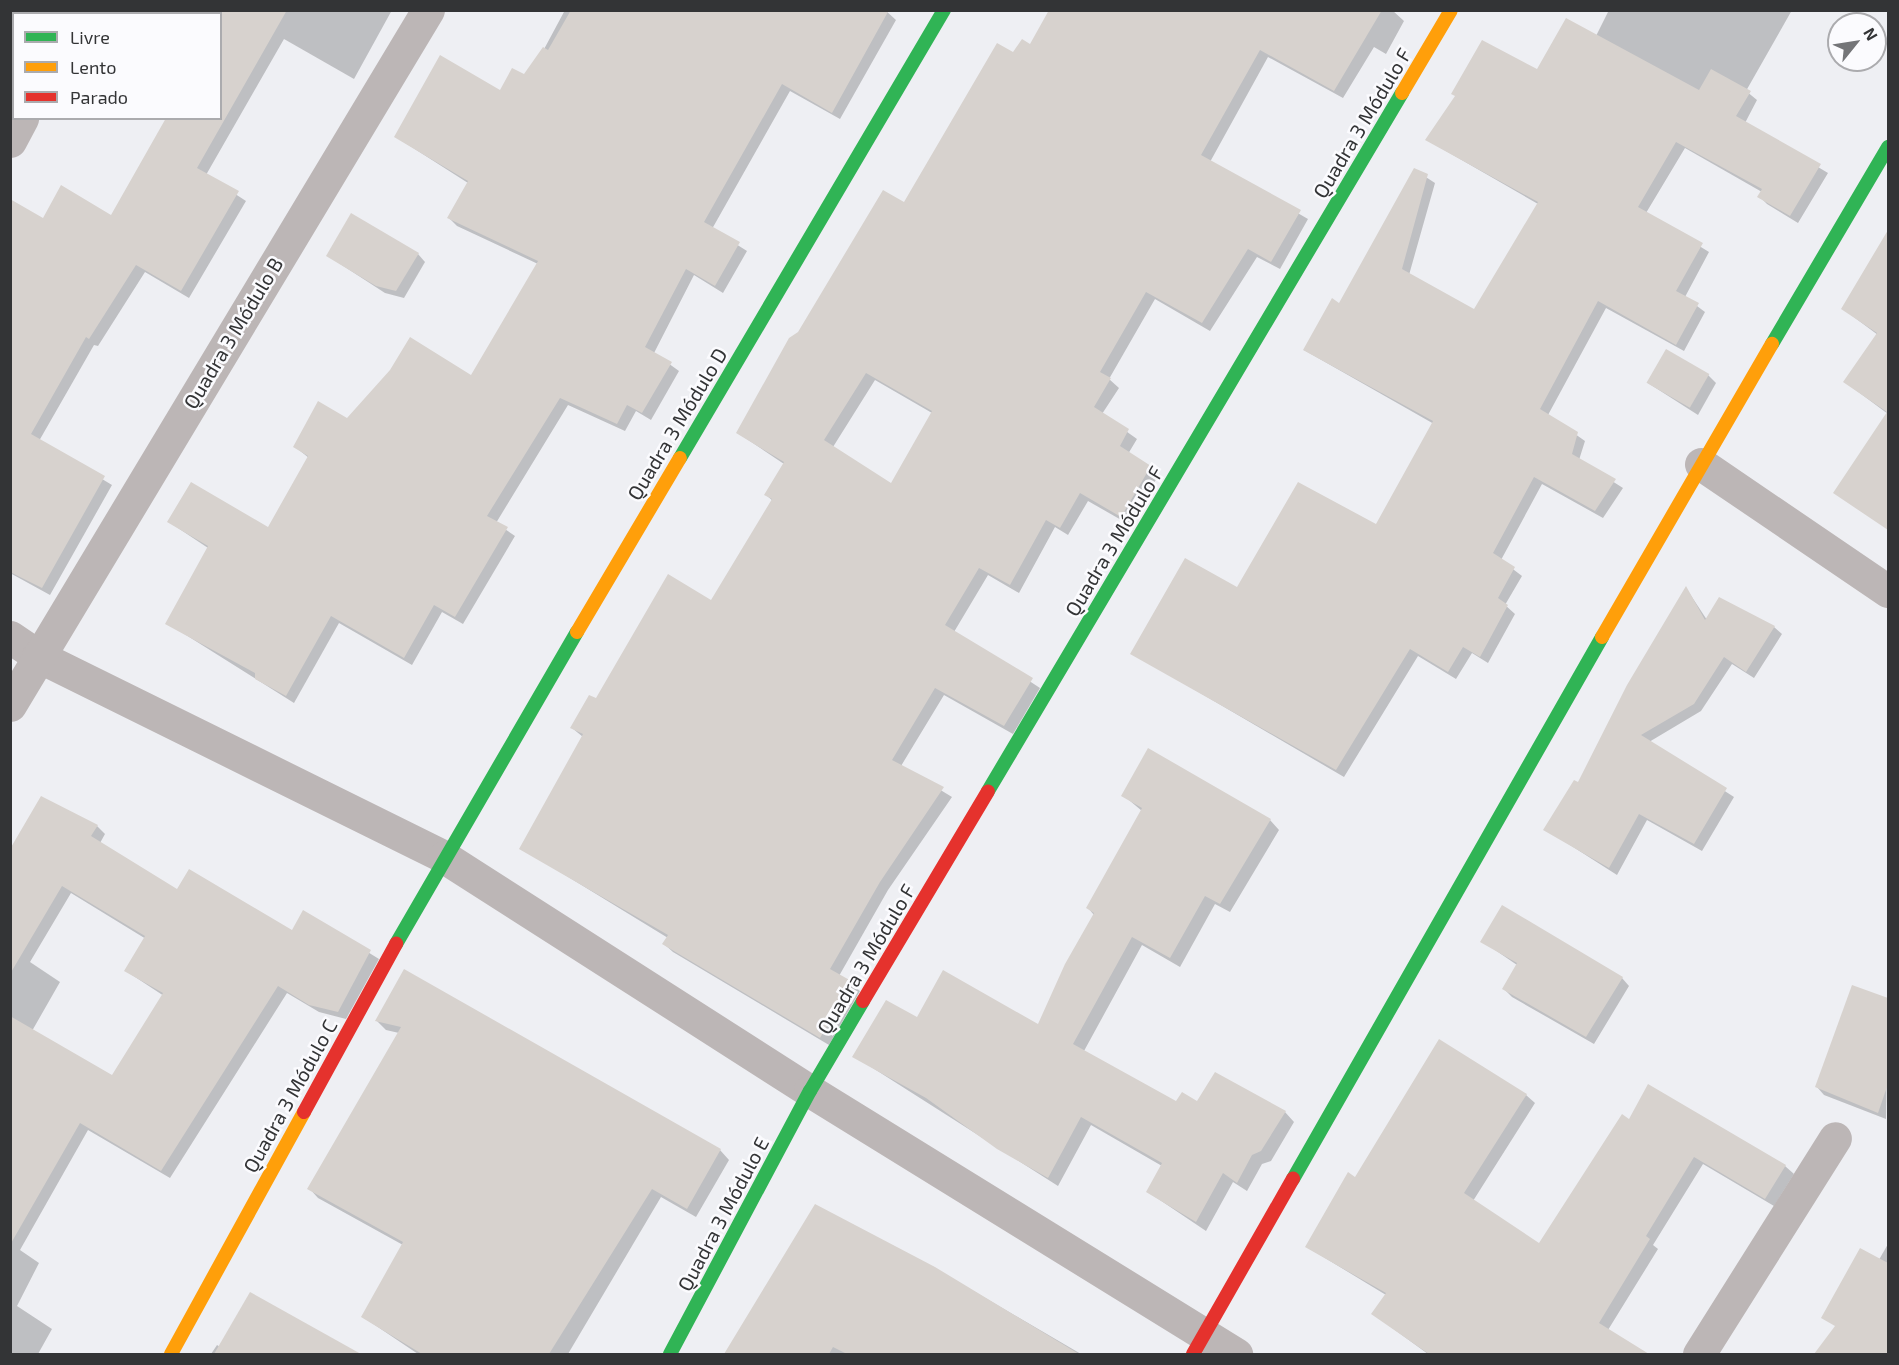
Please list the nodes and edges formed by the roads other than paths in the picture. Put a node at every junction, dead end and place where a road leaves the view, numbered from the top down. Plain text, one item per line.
1 (428, 10) edge
2 (944, 10) edge
3 (1451, 10) edge
4 (21, 120) edge
5 (10, 141) edge
6 (1888, 147) edge
7 (1701, 464) junction
8 (1888, 591) edge
9 (10, 637) edge
10 (38, 656) junction
11 (10, 705) edge
12 (444, 857) junction
13 (810, 1091) junction
14 (1835, 1138) dead end
15 (1198, 1344) edge
16 (171, 1354) edge
17 (670, 1354) edge
18 (1236, 1354) edge
19 (1699, 1354) edge

1 - 10 street, Quadra 3 Módulo B
2 - 12 street, Quadra 3 Módulo D
3 - 13 street, Quadra 3 Módulo F
4 - 5 street
6 - 7 street
7 - 8 street
7 - 15 street
9 - 10 street
10 - 11 street, Quadra 3 Módulo B
10 - 12 street
12 - 13 street
12 - 16 street, Quadra 3 Módulo C
13 - 15 street
13 - 17 street, Quadra 3 Módulo E
14 - 19 street
15 - 18 street

